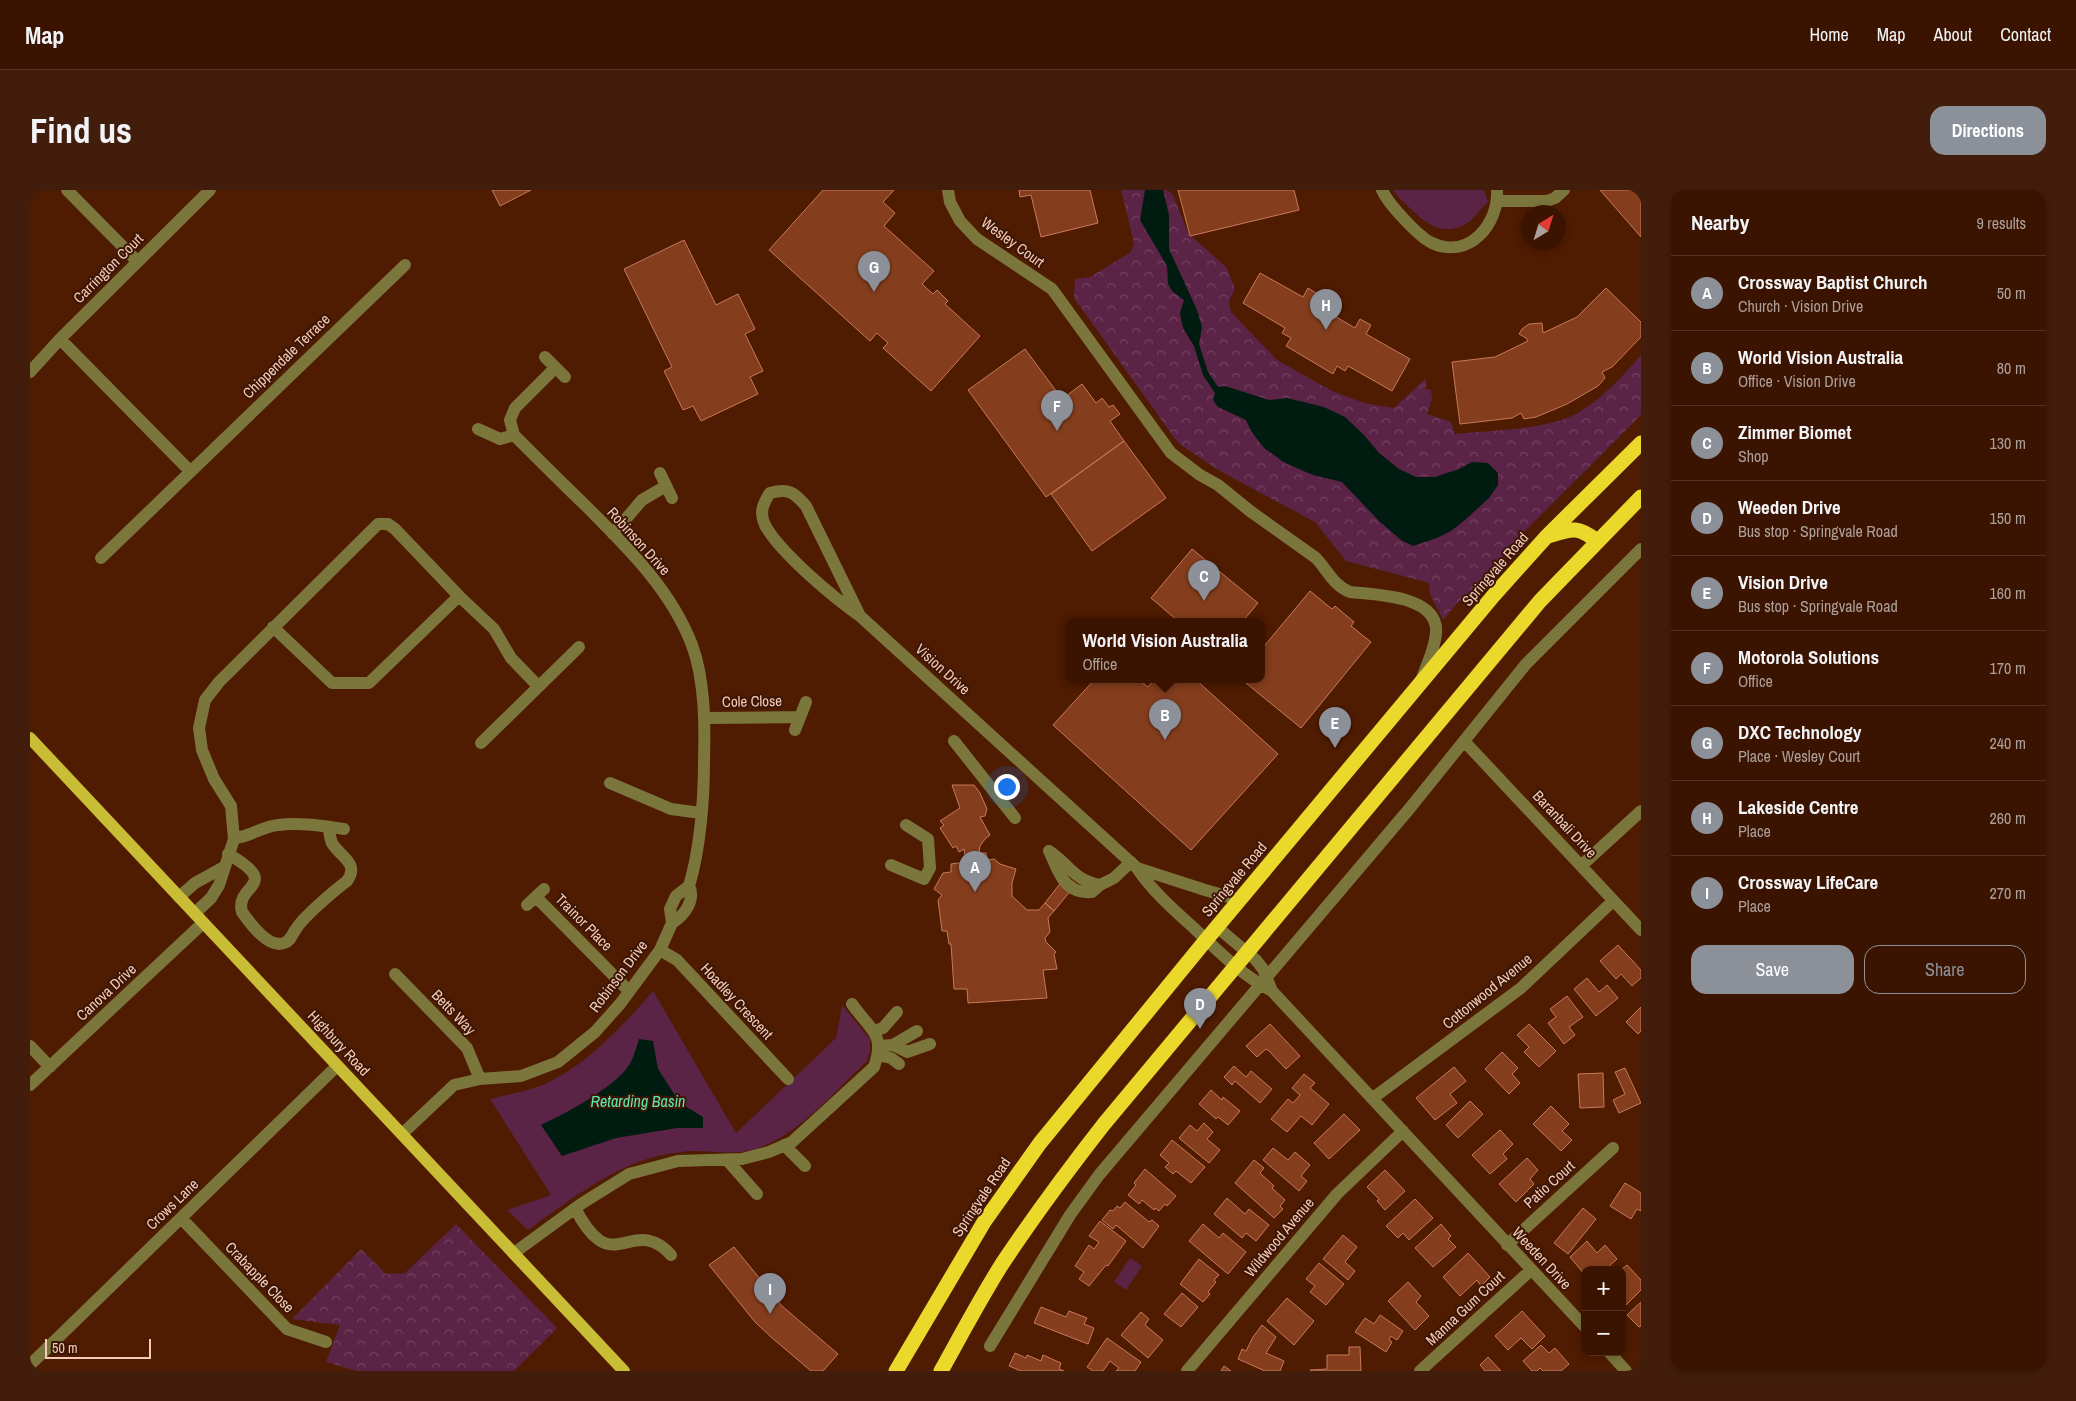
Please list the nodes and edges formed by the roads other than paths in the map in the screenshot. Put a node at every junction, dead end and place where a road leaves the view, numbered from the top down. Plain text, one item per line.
1 (68, 190) edge
2 (210, 190) edge
3 (948, 190) edge
4 (1382, 190) edge
5 (1564, 190) edge
6 (1497, 196) edge
7 (137, 261) junction
8 (405, 265) dead end
9 (60, 339) junction
10 (545, 357) dead end
11 (555, 368) junction
12 (30, 372) edge
13 (565, 378) dead end
14 (478, 429) dead end
15 (514, 435) junction
16 (1641, 443) edge
17 (190, 471) junction
18 (660, 473) dead end
19 (666, 486) junction
20 (1641, 497) edge
21 (672, 498) dead end
22 (613, 534) junction
23 (1547, 536) junction
24 (1597, 541) junction
25 (1641, 549) edge
26 (102, 558) dead end
27 (459, 596) junction
28 (860, 616) junction
29 (274, 628) junction
30 (579, 647) dead end
31 (1420, 684) junction
32 (538, 686) junction
33 (806, 702) dead end
34 (800, 717) junction
35 (705, 718) junction
36 (794, 730) dead end
37 (30, 738) edge
38 (954, 741) dead end
39 (1464, 741) junction
40 (481, 743) dead end
41 (610, 783) dead end
42 (1641, 812) edge
43 (701, 813) junction
44 (1015, 818) dead end
45 (906, 825) dead end
46 (329, 827) junction
47 (344, 829) dead end
48 (234, 838) junction
49 (1049, 850) dead end
50 (228, 854) junction
51 (891, 865) dead end
52 (1134, 865) junction
53 (1581, 866) junction
54 (224, 867) junction
55 (179, 897) junction
56 (536, 897) dead end
57 (1240, 900) junction
58 (1614, 901) junction
59 (199, 918) junction
60 (1217, 927) junction
61 (1641, 930) edge
62 (1206, 940) junction
63 (660, 950) junction
64 (1247, 952) junction
65 (1236, 966) junction
66 (395, 974) dead end
67 (1267, 985) junction
68 (629, 991) junction
69 (852, 1004) dead end
70 (897, 1012) dead end
71 (874, 1031) junction
72 (917, 1031) dead end
73 (930, 1044) dead end
74 (893, 1045) junction
75 (30, 1046) edge
76 (878, 1051) junction
77 (899, 1064) dead end
78 (337, 1066) junction
79 (50, 1067) junction
80 (480, 1079) junction
81 (788, 1079) dead end
82 (30, 1085) edge
83 (1373, 1098) junction
84 (1403, 1131) junction
85 (402, 1134) junction
86 (784, 1145) junction
87 (1613, 1148) dead end
88 (727, 1160) junction
89 (805, 1166) dead end
90 (758, 1194) dead end
91 (575, 1208) junction
92 (181, 1218) junction
93 (1507, 1245) junction
94 (514, 1253) junction
95 (671, 1255) dead end
96 (1531, 1270) junction
97 (1581, 1323) edge
98 (326, 1342) dead end
99 (990, 1346) dead end
100 (1613, 1356) edge
101 (30, 1365) edge
102 (623, 1370) edge
103 (896, 1371) edge
104 (941, 1371) edge
105 (1187, 1371) edge
106 (1420, 1371) edge
107 (1626, 1371) edge

1 - 7 street
2 - 7 street, Carrington Court
3 - 31 street, Wesley Court
4 - 6 street
5 - 6 street
7 - 9 street, Carrington Court
8 - 17 street, Chippendale Terrace
9 - 12 street, Carrington Court
9 - 17 street
10 - 11 street
11 - 13 street
11 - 15 street
14 - 15 street
15 - 22 street, Robinson Drive
16 - 23 highway, Springvale Road
17 - 26 street, Chippendale Terrace
18 - 19 street
19 - 21 street
19 - 22 street
20 - 24 highway
22 - 35 street, Robinson Drive
23 - 24 highway
23 - 31 highway, Springvale Road
24 - 64 highway
25 - 39 street
27 - 29 street
27 - 29 street
27 - 32 street
28 - 28 street, Vision Drive
28 - 52 street, Vision Drive
29 - 48 street
30 - 32 street
31 - 57 highway, Springvale Road
32 - 40 street
33 - 34 street, Cole Close
34 - 35 street, Cole Close
34 - 36 street, Cole Close
35 - 43 street, Robinson Drive
37 - 55 main road, Highbury Road
38 - 44 street
39 - 53 street, Baranbali Drive
39 - 67 street
41 - 43 street
42 - 53 street
43 - 63 street, Robinson Drive
45 - 51 street
46 - 47 street
46 - 48 street
46 - 50 street
48 - 50 street, Canova Drive
49 - 52 street
50 - 54 street, Canova Drive
52 - 57 street, Vision Drive
52 - 62 street, Vision Drive
53 - 58 street, Baranbali Drive
54 - 55 street
54 - 59 street, Canova Drive
55 - 59 main road, Highbury Road
56 - 68 street, Trainor Place
57 - 60 highway, Springvale Road
58 - 61 street, Baranbali Drive
58 - 83 street, Cottonwood Avenue
59 - 78 main road, Highbury Road
59 - 79 street, Canova Drive
60 - 62 highway, Springvale Road
60 - 64 street, Weeden Drive
62 - 65 street, Weeden Drive
62 - 103 highway, Springvale Road
63 - 68 street, Robinson Drive
63 - 81 street, Hoadley Crescent
64 - 65 highway
64 - 67 street, Weeden Drive
65 - 67 street, Weeden Drive
65 - 104 highway
66 - 80 street, Betts Way
67 - 83 street, Weeden Drive
67 - 99 street
68 - 80 street, Robinson Drive
69 - 71 street
70 - 71 street
71 - 76 street
72 - 74 street
73 - 74 street
74 - 76 street
75 - 79 street
76 - 77 street
76 - 86 street
78 - 85 main road, Highbury Road
78 - 92 street, Crows Lane
79 - 82 street, Canova Drive
80 - 85 street, Robinson Drive
83 - 84 street, Weeden Drive
84 - 93 street, Weeden Drive
84 - 105 street, Wildwood Avenue
85 - 94 main road, Highbury Road
86 - 88 street
86 - 89 street
87 - 93 street, Patio Court
88 - 90 street
88 - 91 street
91 - 94 street
91 - 95 street
92 - 98 street, Crabapple Close
92 - 101 street, Crows Lane
93 - 96 street, Weeden Drive
94 - 102 main road, Highbury Road
96 - 97 street, Weeden Drive
96 - 106 street, Manna Gum Court
100 - 107 street

